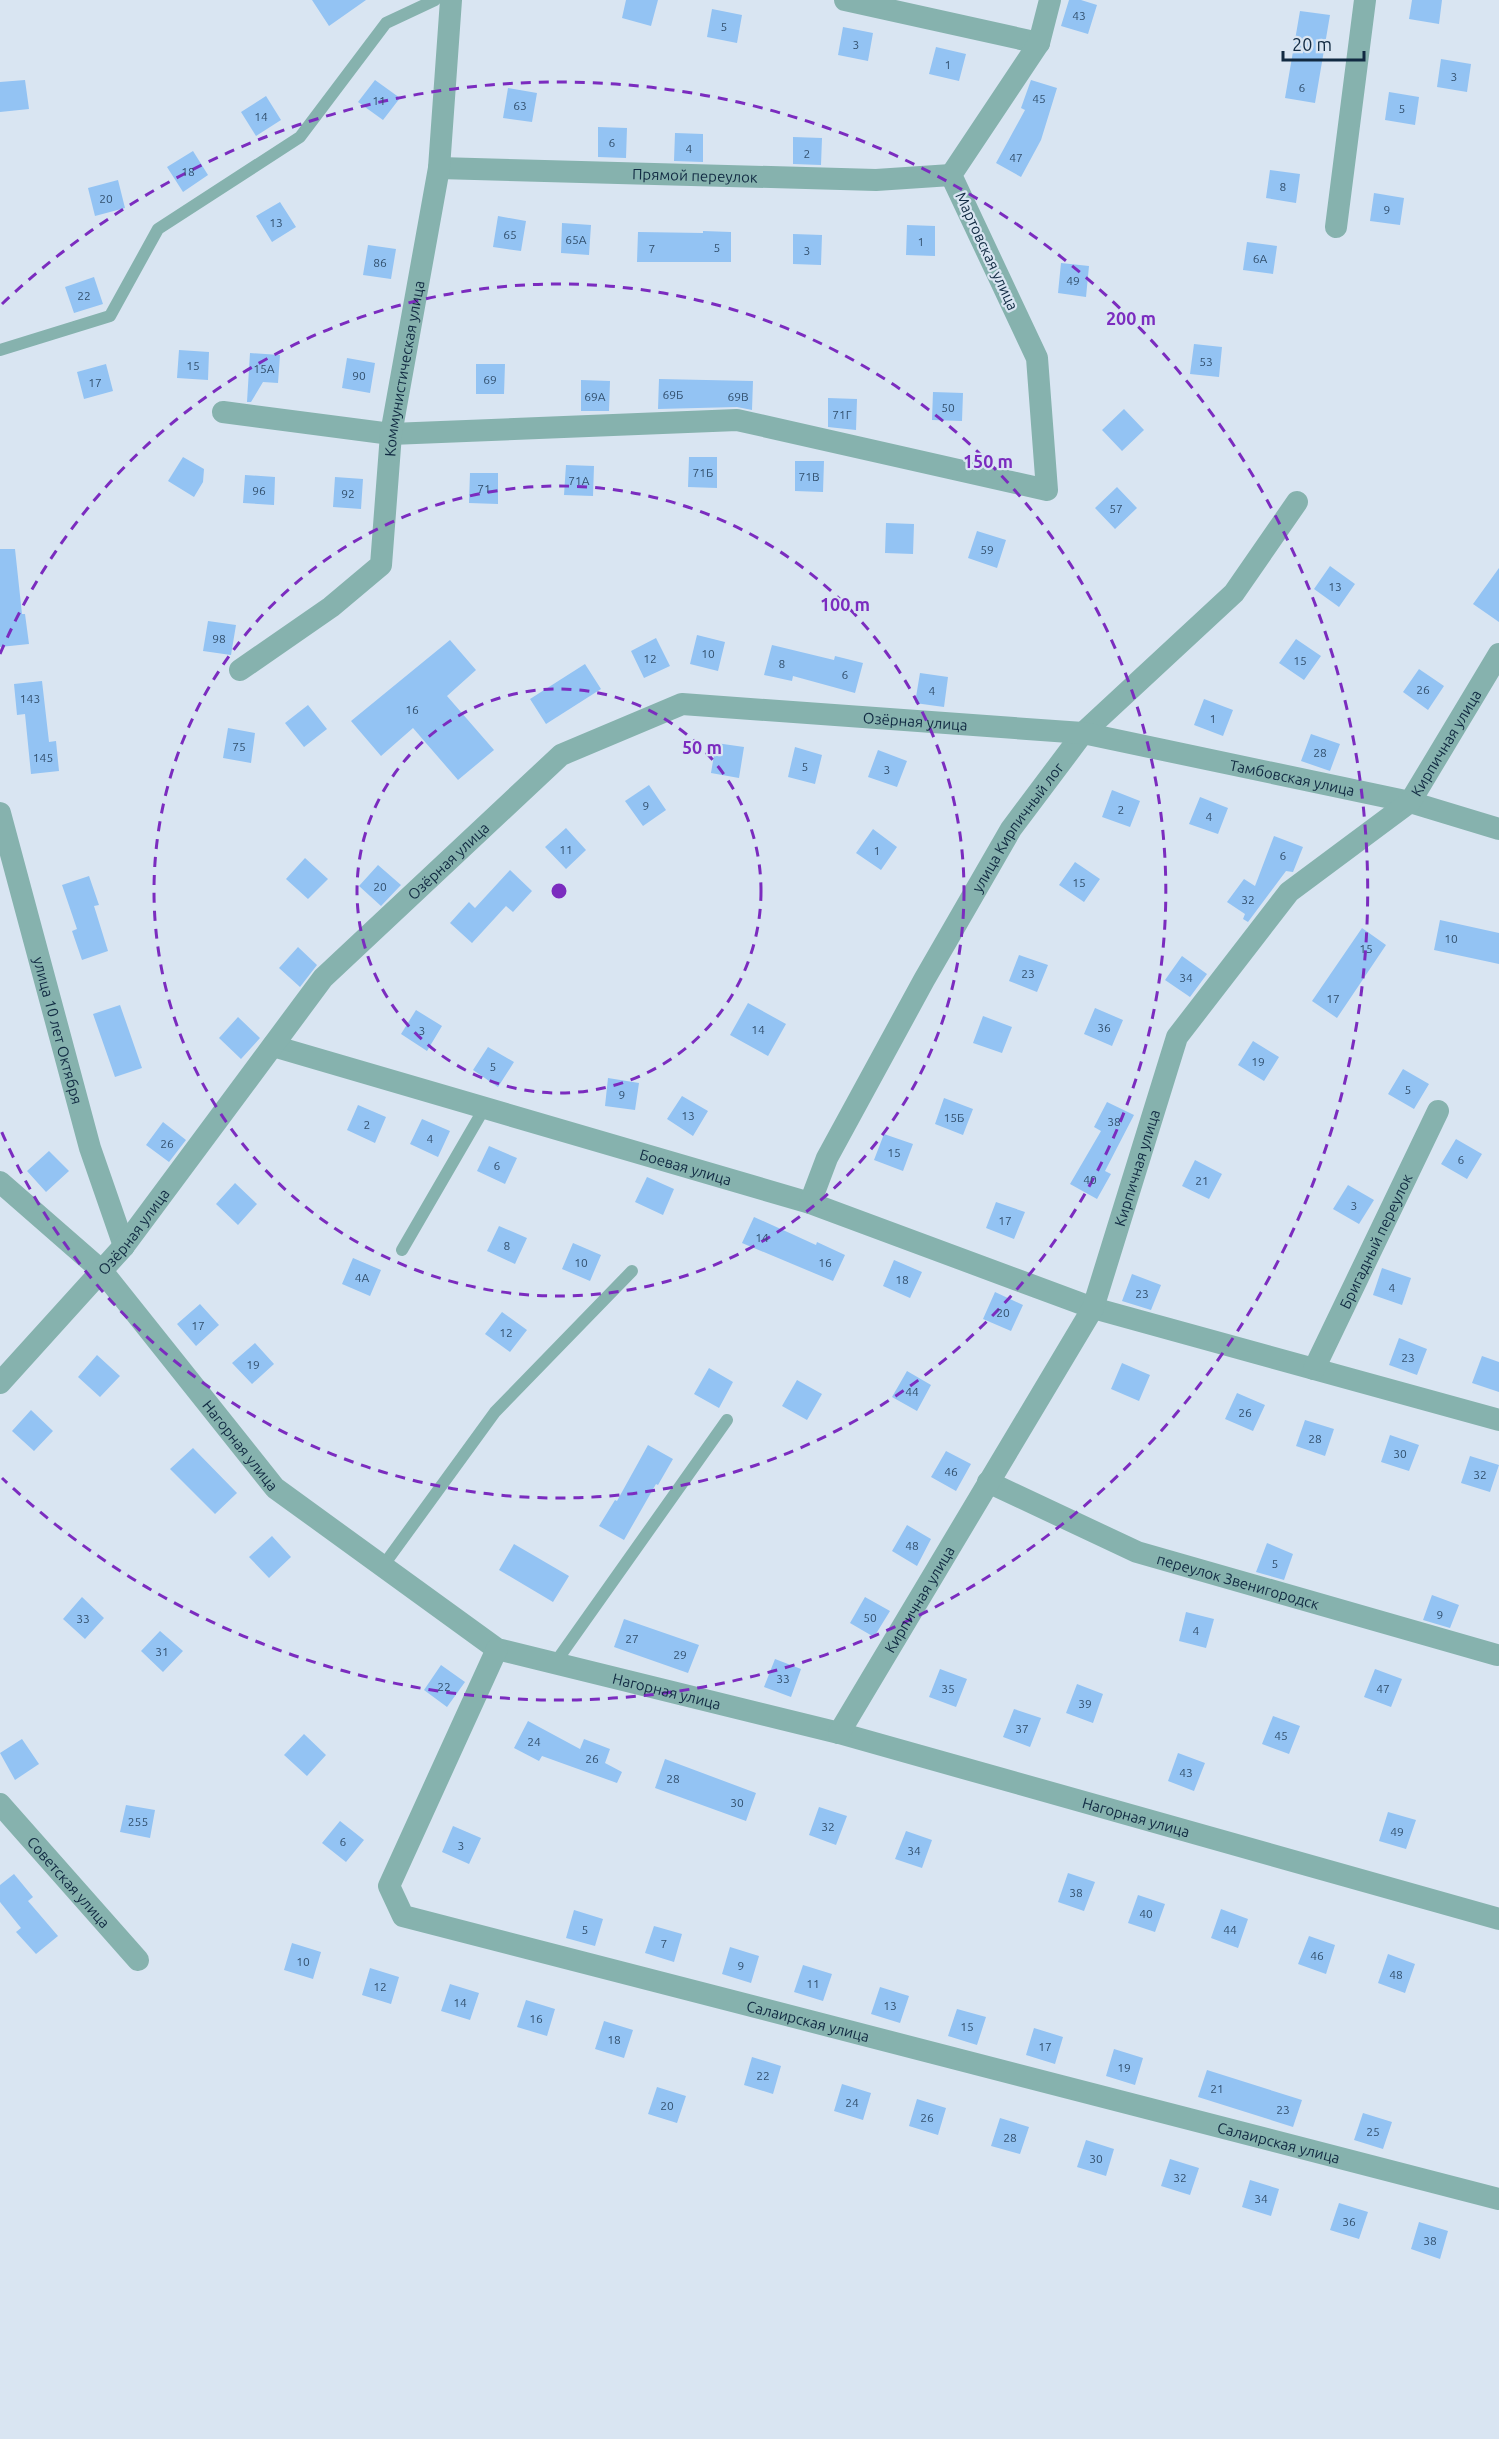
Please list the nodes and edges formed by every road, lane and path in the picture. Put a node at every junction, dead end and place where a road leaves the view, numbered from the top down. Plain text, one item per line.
1 (435, 0) edge
2 (451, 0) edge
3 (845, 0) edge
4 (1050, 0) edge
5 (1365, 0) edge
6 (1039, 43) junction
7 (439, 168) junction
8 (951, 176) junction
9 (1336, 227) dead end
10 (0, 350) edge
11 (223, 412) dead end
12 (390, 434) junction
13 (1297, 502) dead end
14 (1499, 654) edge
15 (240, 670) dead end
16 (1083, 733) junction
17 (1410, 802) junction
18 (0, 813) edge
19 (1499, 829) edge
20 (273, 1046) junction
21 (484, 1107) junction
22 (1438, 1111) dead end
23 (0, 1182) edge
24 (810, 1203) junction
25 (124, 1246) junction
26 (402, 1250) dead end
27 (102, 1271) junction
28 (632, 1271) dead end
29 (1093, 1308) junction
30 (1314, 1369) junction
31 (0, 1383) edge
32 (727, 1420) dead end
33 (1499, 1420) edge
34 (988, 1482) junction
35 (383, 1566) junction
36 (497, 1649) junction
37 (1497, 1655) dead end
38 (555, 1663) junction
39 (839, 1733) junction
40 (0, 1804) edge
41 (1499, 1919) edge
42 (138, 1960) dead end
43 (1499, 2199) edge

1 - 10 lane
2 - 7 street, Коммунистическая улица
3 - 6 street
4 - 6 street, Мартовская улица
5 - 9 street
6 - 8 street, Мартовская улица
7 - 8 street, Прямой переулок
7 - 12 street, Коммунистическая улица
8 - 12 street, Мартовская улица
11 - 12 street
12 - 15 street, Коммунистическая улица
13 - 16 street, улица Кирпичный лог
14 - 17 street, Кирпичная улица
16 - 17 street, Тамбовская улица
16 - 20 street, Озёрная улица
16 - 24 street, улица Кирпичный лог
17 - 19 street, Тамбовская улица
17 - 29 street, Кирпичная улица
18 - 25 street, улица 10 лет Октября
20 - 21 street, Боевая улица
20 - 25 street, Озёрная улица
21 - 24 street, Боевая улица
21 - 26 lane
22 - 30 street, Бригадный переулок
23 - 27 street, Нагорная улица
24 - 29 street, Боевая улица
25 - 27 street, Озёрная улица
27 - 31 street, Озёрная улица
27 - 35 street, Нагорная улица
28 - 35 lane
29 - 30 street, Боевая улица
29 - 34 street, Кирпичная улица
30 - 33 street, Боевая улица
32 - 38 lane
34 - 37 street, переулок Звенигородск
34 - 39 street, Кирпичная улица
35 - 36 street, Нагорная улица
36 - 38 street, Нагорная улица
36 - 43 street, Салаирская улица
38 - 39 street, Нагорная улица
39 - 41 street, Нагорная улица
40 - 42 street, Советская улица

